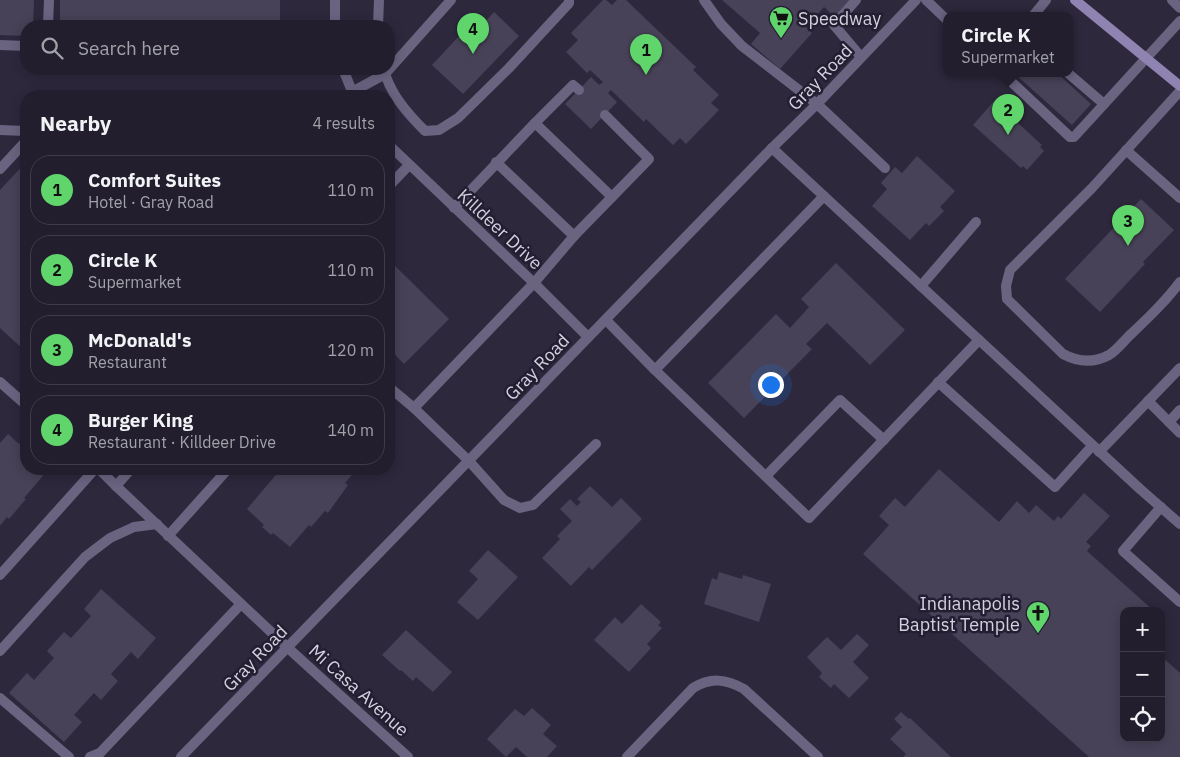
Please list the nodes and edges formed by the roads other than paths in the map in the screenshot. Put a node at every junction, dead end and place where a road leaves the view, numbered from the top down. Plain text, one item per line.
1 (49, 0) edge
2 (335, 0) edge
3 (379, 0) edge
4 (452, 0) edge
5 (569, 0) edge
6 (704, 0) edge
7 (856, 0) edge
8 (916, 0) edge
9 (926, 0) edge
10 (1046, 0) edge
11 (1075, 0) edge
12 (1172, 0) edge
13 (1180, 8) edge
14 (1036, 12) edge
15 (943, 16) edge
16 (48, 20) edge
17 (335, 20) edge
18 (378, 20) edge
19 (1180, 21) edge
20 (0, 45) edge
21 (20, 46) edge
22 (861, 57) junction
23 (1146, 58) junction
24 (395, 60) edge
25 (345, 75) edge
26 (379, 75) edge
27 (387, 75) edge
28 (1006, 77) edge
29 (1072, 77) edge
30 (1180, 86) edge
31 (351, 90) edge
32 (359, 90) edge
33 (393, 90) edge
34 (579, 90) dead end
35 (1180, 91) edge
36 (395, 94) edge
37 (817, 104) junction
38 (1104, 104) junction
39 (605, 115) dead end
40 (535, 123) junction
41 (0, 130) edge
42 (20, 131) edge
43 (20, 147) edge
44 (772, 148) junction
45 (1126, 150) junction
46 (395, 151) edge
47 (496, 162) junction
48 (409, 165) junction
49 (885, 168) dead end
50 (0, 169) edge
51 (395, 180) edge
52 (612, 196) junction
53 (824, 196) junction
54 (1180, 198) edge
55 (454, 208) junction
56 (976, 222) dead end
57 (574, 236) junction
58 (1180, 282) edge
59 (534, 283) junction
60 (921, 286) junction
61 (606, 320) junction
62 (588, 338) junction
63 (979, 340) junction
64 (1180, 368) edge
65 (655, 370) junction
66 (0, 382) edge
67 (938, 382) junction
68 (395, 391) edge
69 (20, 400) edge
70 (1148, 402) junction
71 (414, 408) junction
72 (1180, 410) edge
73 (1169, 422) junction
74 (1180, 433) edge
75 (884, 440) junction
76 (596, 444) dead end
77 (1096, 449) junction
78 (469, 461) junction
79 (92, 475) edge
80 (104, 475) edge
81 (125, 475) edge
82 (223, 475) edge
83 (766, 476) junction
84 (116, 486) junction
85 (1161, 507) junction
86 (157, 524) junction
87 (1180, 524) edge
88 (168, 536) junction
89 (0, 575) edge
90 (1180, 602) edge
91 (241, 604) junction
92 (288, 648) junction
93 (0, 651) edge
94 (0, 698) edge
95 (69, 757) edge
96 (90, 757) edge
97 (182, 757) edge
98 (408, 757) edge
99 (627, 757) edge
100 (818, 757) edge

1 - 16 street
2 - 17 street
3 - 18 street
4 - 24 street
5 - 36 street
6 - 37 street
7 - 22 street
8 - 22 street, Gray Road
9 - 15 street
10 - 14 street
11 - 23 main road
12 - 13 street
19 - 23 street
20 - 21 street
22 - 37 street, Gray Road
23 - 30 main road
23 - 38 street
25 - 31 street
26 - 32 street
27 - 33 street
28 - 38 street
29 - 38 street
34 - 40 street
35 - 45 street
37 - 44 street, Gray Road
37 - 49 street
39 - 52 street
40 - 47 street
40 - 52 street
41 - 42 street
43 - 50 street
44 - 53 street
44 - 61 street, Gray Road
45 - 54 street
45 - 58 street
46 - 48 street, Killdeer Drive
47 - 55 street
47 - 57 street
48 - 51 street
48 - 55 street, Killdeer Drive
52 - 57 street
53 - 60 street
53 - 65 street
55 - 59 street, Killdeer Drive
56 - 60 street
57 - 59 street
59 - 62 street, Killdeer Drive
59 - 71 street
60 - 63 street
61 - 62 street, Gray Road
61 - 65 street
62 - 78 street, Gray Road
63 - 67 street
63 - 77 street
64 - 70 street
65 - 83 street
66 - 69 street
67 - 75 street
67 - 77 street
68 - 71 street
70 - 73 street
70 - 77 street
71 - 78 street
72 - 73 street
73 - 74 street
75 - 83 street
75 - 83 street
76 - 78 street
77 - 85 street
78 - 92 street, Gray Road
79 - 89 street
80 - 84 street, Mi Casa Avenue
81 - 84 street
82 - 88 street
84 - 86 street, Mi Casa Avenue
85 - 87 street
85 - 90 street
86 - 88 street, Mi Casa Avenue
86 - 93 street
88 - 91 street, Mi Casa Avenue
91 - 92 street, Mi Casa Avenue
91 - 96 street
92 - 97 street, Gray Road
92 - 98 street, Mi Casa Avenue
94 - 95 street
99 - 100 street

